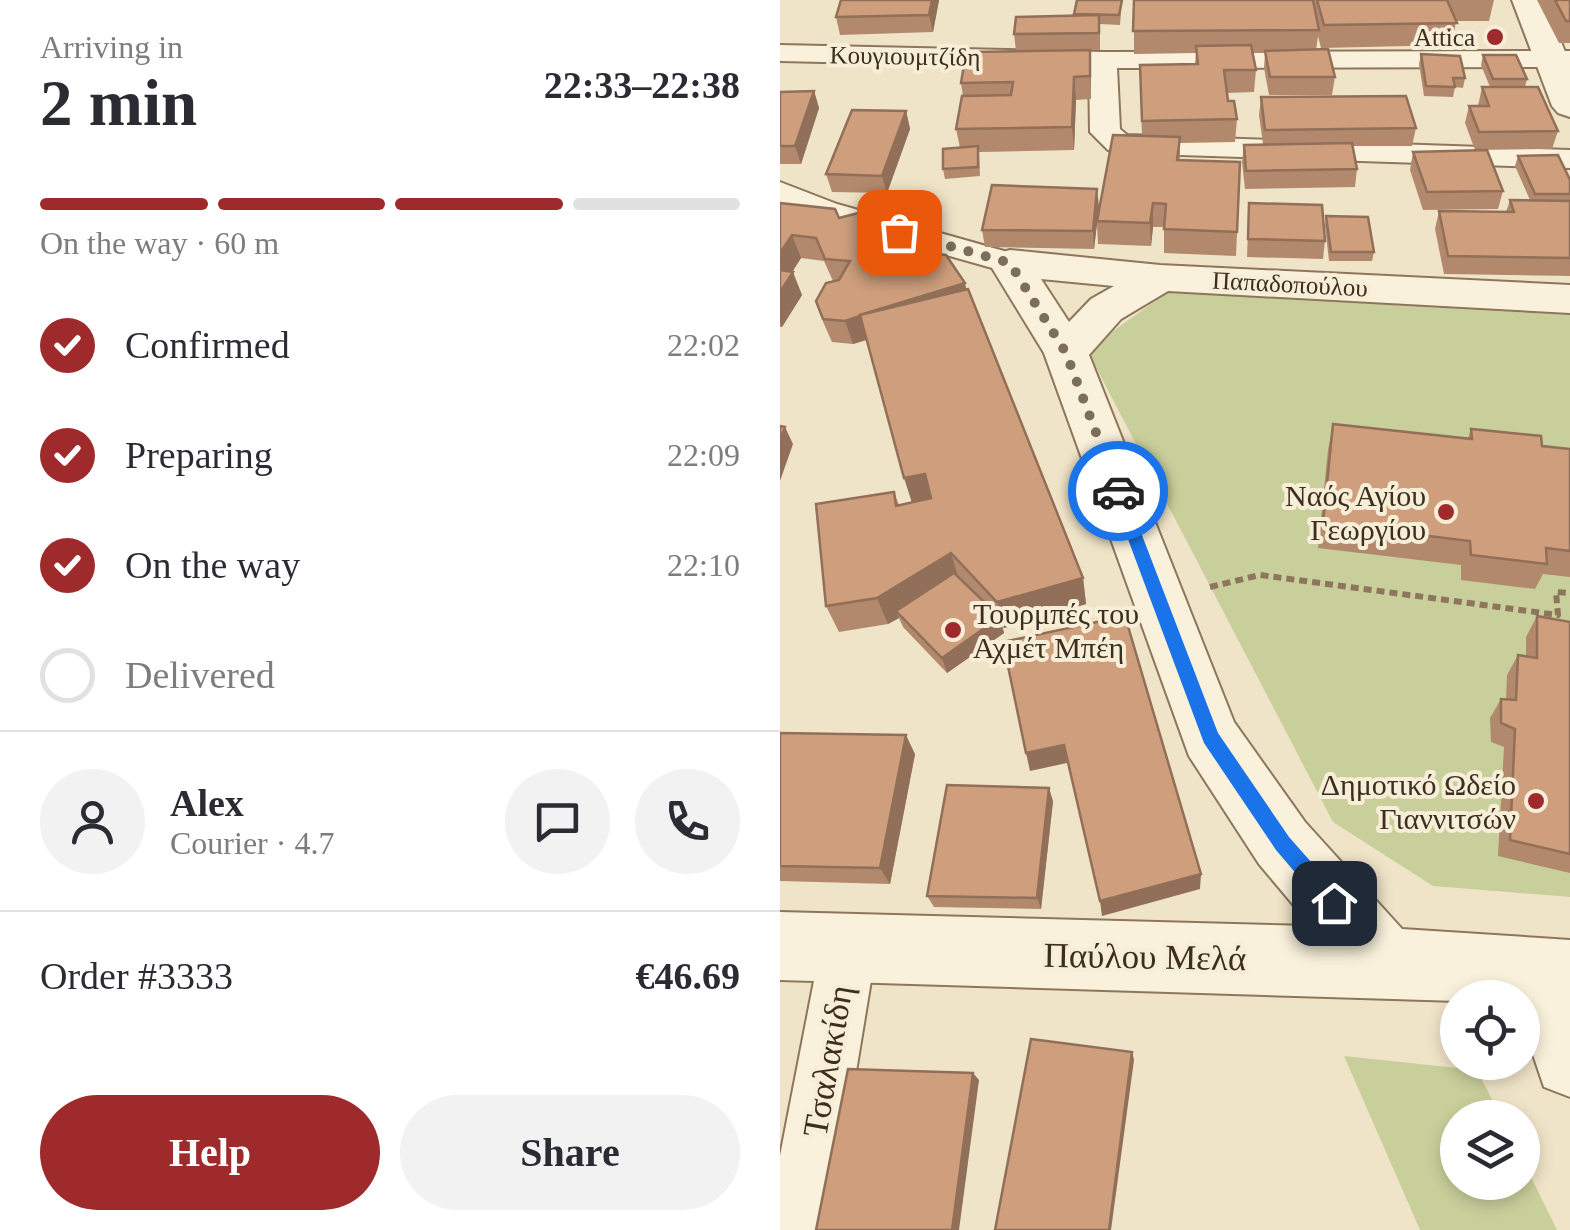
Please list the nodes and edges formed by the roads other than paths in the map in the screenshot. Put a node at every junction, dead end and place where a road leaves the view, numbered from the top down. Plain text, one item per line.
1 (1528, 0) edge
2 (780, 53) edge
3 (1103, 60) junction
4 (1560, 60) edge
5 (1570, 106) edge
6 (1570, 159) edge
7 (780, 191) edge
8 (826, 211) junction
9 (780, 213) edge
10 (1010, 263) junction
11 (1160, 278) junction
12 (1570, 298) edge
13 (1066, 353) junction
14 (780, 946) edge
15 (848, 950) junction
16 (1386, 962) junction
17 (1556, 974) edge
18 (1570, 1061) edge
19 (798, 1230) edge

1 - 4 street
2 - 3 street, Κουγιουμτζίδη
3 - 4 street, Κουγιουμτζίδη
3 - 6 street
4 - 5 street
7 - 8 street
8 - 9 street
8 - 10 street
10 - 11 street, Παπαδοπούλου
10 - 13 street
11 - 12 street, Παπαδοπούλου
11 - 13 street
13 - 16 street
14 - 15 street, Παύλου Μελά
15 - 16 street, Παύλου Μελά
15 - 19 street, Τσαλακίδη
16 - 17 street, Παύλου Μελά
17 - 18 street

